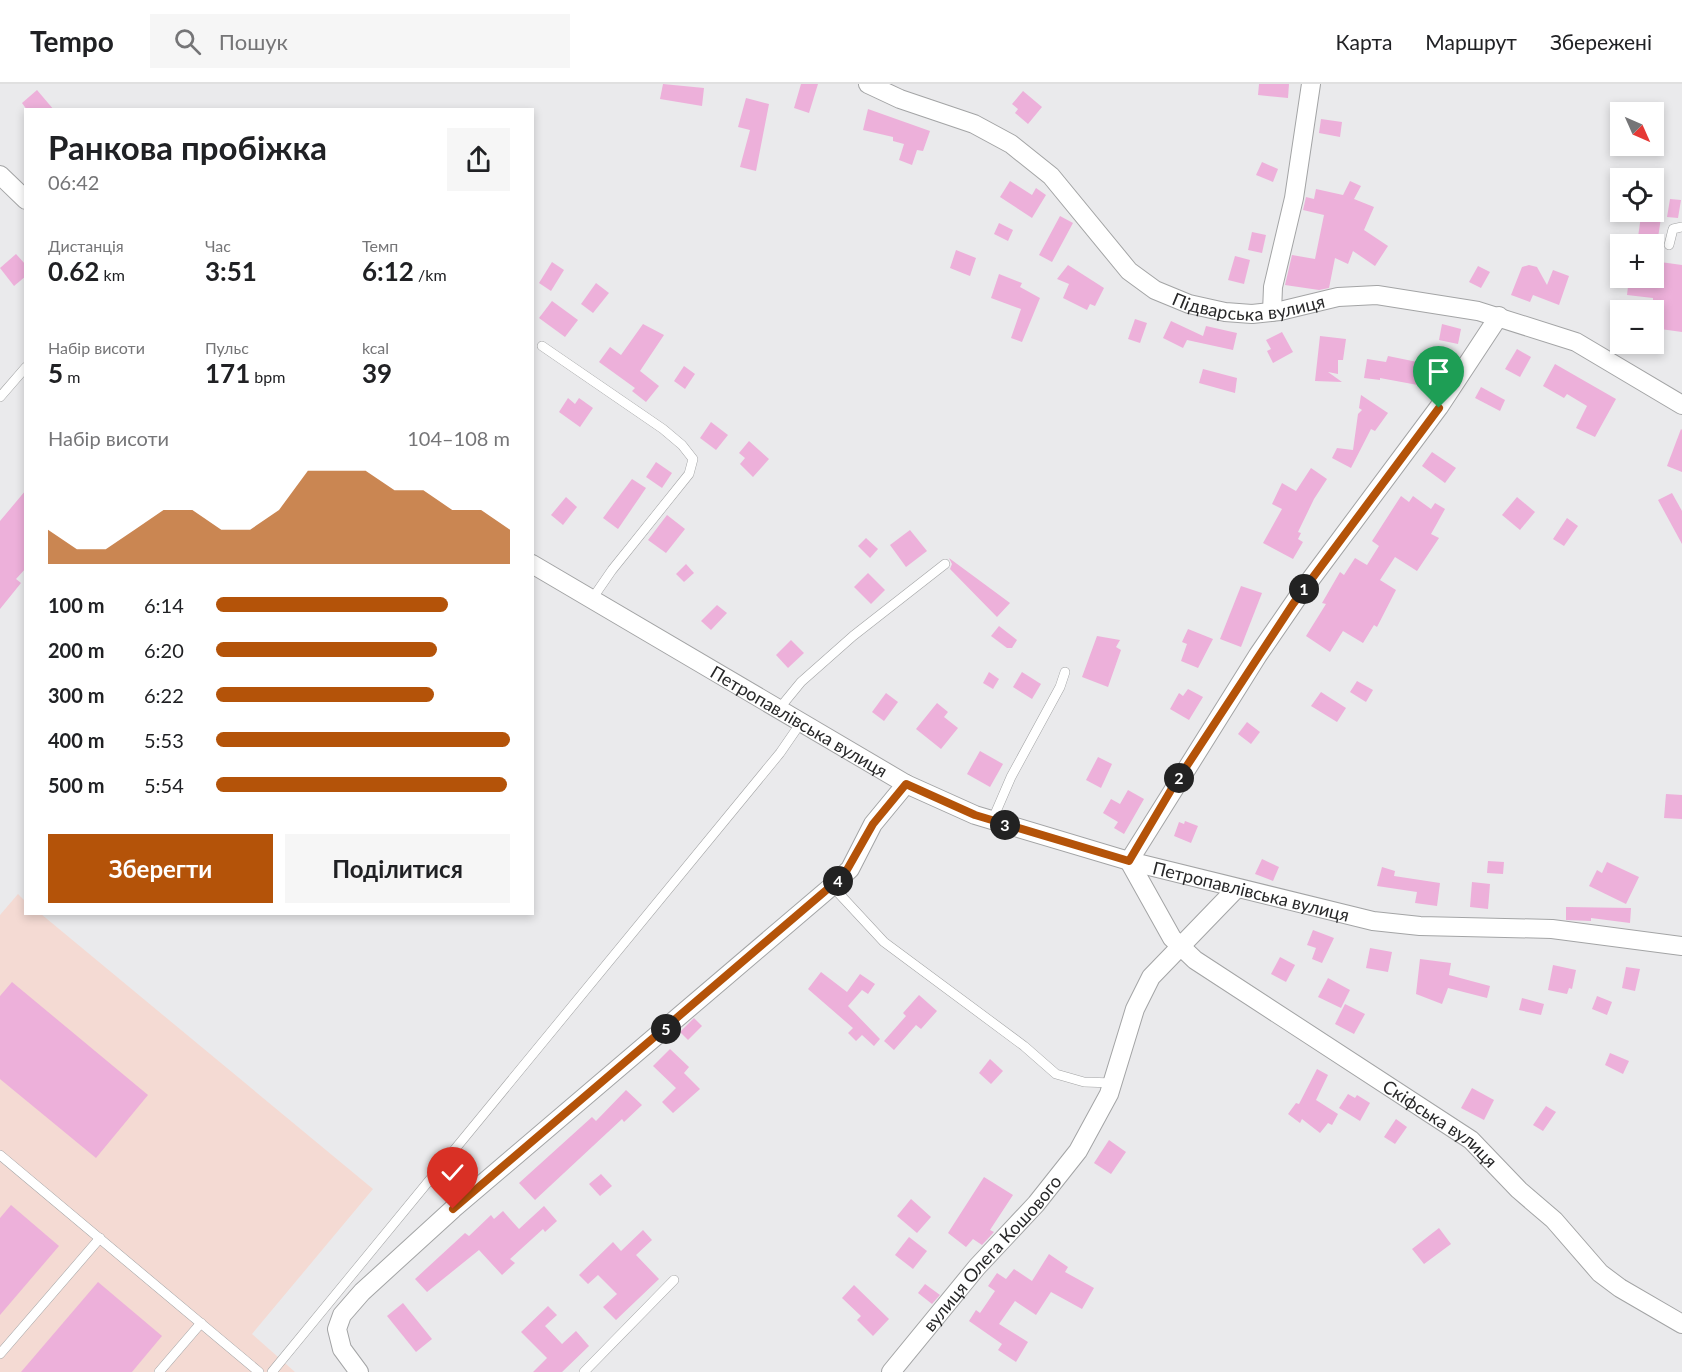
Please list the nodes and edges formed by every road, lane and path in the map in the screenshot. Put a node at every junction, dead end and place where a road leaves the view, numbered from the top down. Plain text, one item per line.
1 (868, 84) edge
2 (1311, 84) edge
3 (0, 175) edge
4 (24, 198) edge
5 (1682, 227) edge
6 (1669, 245) dead end
7 (1272, 312) junction
8 (1499, 316) junction
9 (542, 346) dead end
10 (24, 369) edge
11 (0, 397) edge
12 (1682, 405) edge
13 (945, 564) dead end
14 (534, 565) edge
15 (592, 599) junction
16 (1065, 672) dead end
17 (778, 710) junction
18 (800, 724) junction
19 (906, 784) junction
20 (992, 821) junction
21 (1129, 861) junction
22 (832, 886) junction
23 (1236, 889) junction
24 (1179, 946) junction
25 (1682, 946) edge
26 (1113, 1083) junction
27 (0, 1155) edge
28 (100, 1238) junction
29 (674, 1280) dead end
30 (201, 1323) junction
31 (1682, 1324) edge
32 (0, 1354) edge
33 (159, 1372) edge
34 (259, 1372) edge
35 (272, 1372) edge
36 (359, 1372) edge
37 (584, 1372) edge
38 (891, 1372) edge

1 - 7 street, Підварська вулиця
2 - 7 street
3 - 4 street
5 - 6 lane
7 - 8 street, Підварська вулиця
8 - 12 street, Підварська вулиця
8 - 21 street
9 - 15 lane
10 - 11 lane
13 - 17 lane
14 - 15 street, Петропавлівська вулиця
15 - 17 street, Петропавлівська вулиця
16 - 20 lane
17 - 18 street, Петропавлівська вулиця
18 - 19 street, Петропавлівська вулиця
18 - 35 lane
19 - 20 street, Петропавлівська вулиця
19 - 22 street
20 - 21 street, Петропавлівська вулиця
21 - 23 street, Петропавлівська вулиця
21 - 24 street, Скіфська вулиця
22 - 26 lane
22 - 36 street
23 - 24 street, вулиця Олега Кошового
23 - 25 street, Петропавлівська вулиця
24 - 26 street, вулиця Олега Кошового
24 - 31 street, Скіфська вулиця
26 - 38 street, вулиця Олега Кошового
27 - 28 lane
28 - 30 lane
28 - 32 lane
29 - 37 lane
30 - 33 lane
30 - 34 lane

